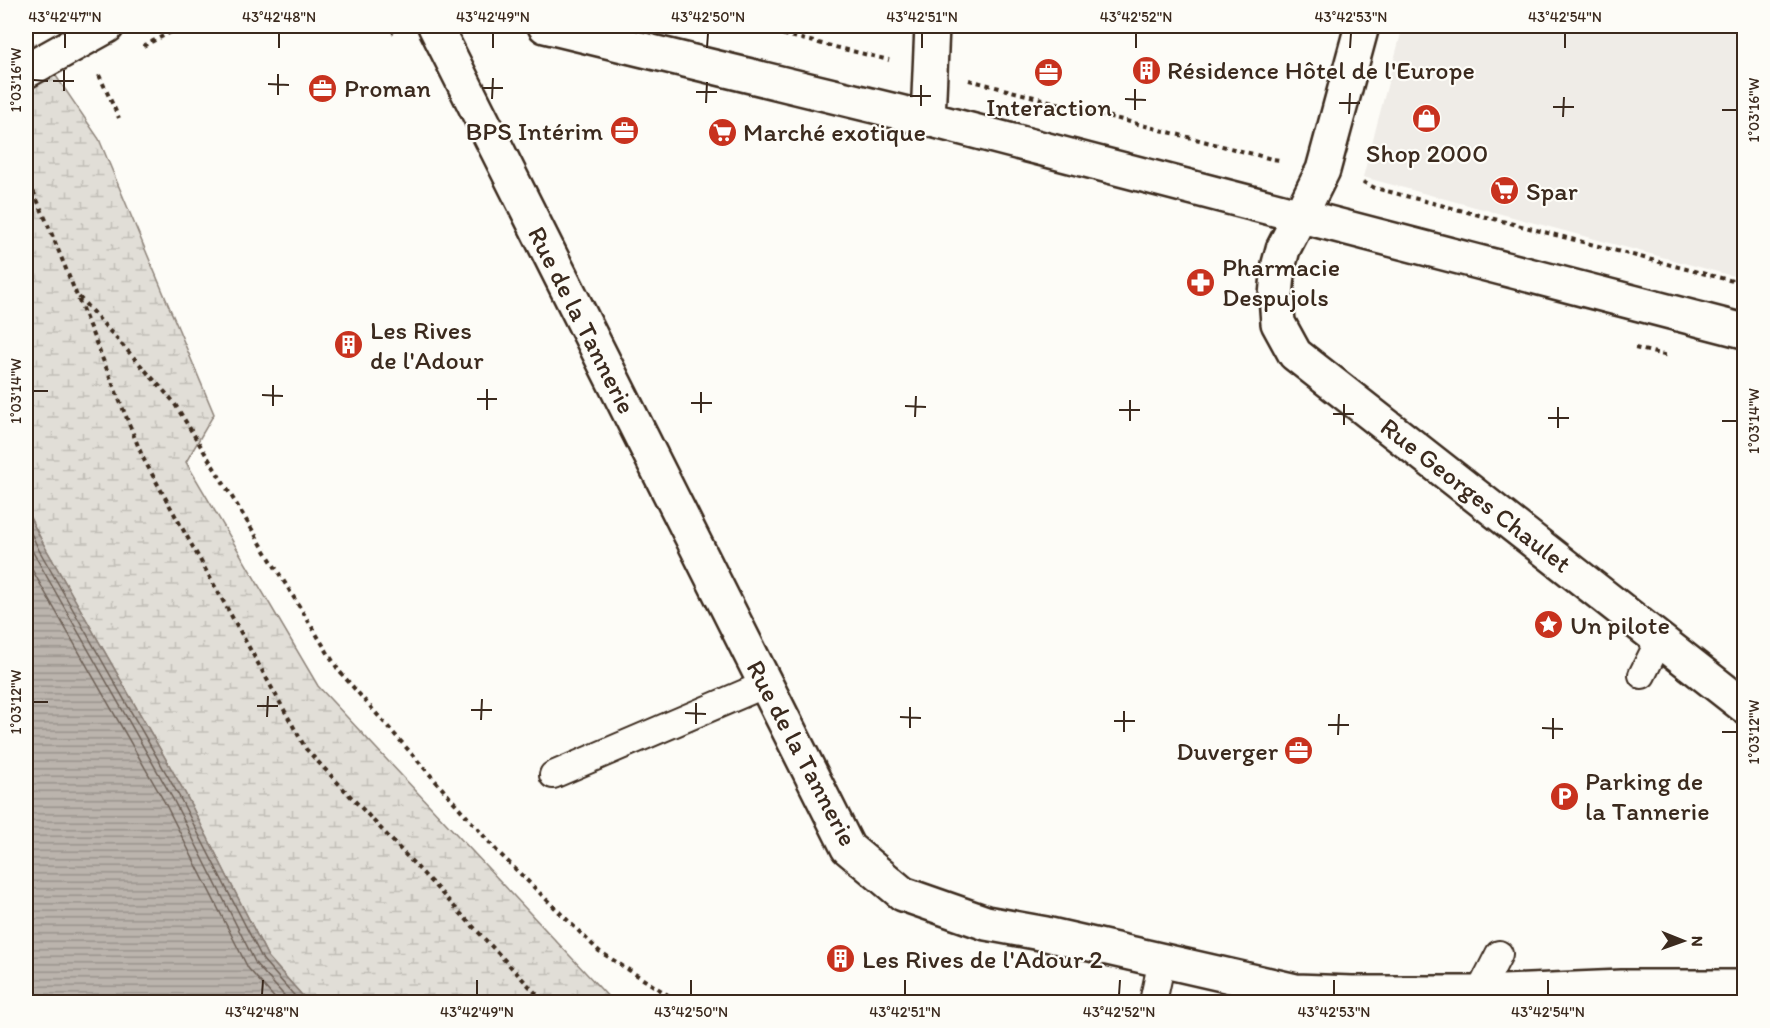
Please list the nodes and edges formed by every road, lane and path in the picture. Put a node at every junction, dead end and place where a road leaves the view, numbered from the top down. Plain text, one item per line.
1 (104, 26) edge
2 (435, 26) edge
3 (545, 26) edge
4 (748, 26) edge
5 (932, 26) edge
6 (1362, 26) edge
7 (895, 61) dead end
8 (26, 71) edge
9 (963, 79) dead end
10 (104, 83) dead end
11 (119, 118) dead end
12 (928, 119) junction
13 (1283, 160) dead end
14 (26, 175) edge
15 (1358, 180) dead end
16 (1300, 216) junction
17 (1744, 284) edge
18 (75, 293) junction
19 (1744, 331) edge
20 (1660, 639) junction
21 (1642, 675) dead end
22 (766, 684) junction
23 (1744, 706) edge
24 (553, 775) dead end
25 (1499, 954) dead end
26 (1162, 960) junction
27 (1744, 987) edge
28 (1479, 993) junction
29 (544, 1002) edge
30 (679, 1002) edge
31 (1153, 1002) edge

1 - 8 street
2 - 22 street, Rue de la Tannerie
3 - 12 street
4 - 7 path
5 - 12 street
6 - 16 street, Rue Georges Chaulet
9 - 13 path
10 - 11 path
12 - 16 street
14 - 18 path
15 - 17 path
16 - 19 street
16 - 20 street, Rue Georges Chaulet
18 - 29 path
18 - 30 path
20 - 21 lane
20 - 23 street, Rue Georges Chaulet
22 - 24 lane
22 - 26 street, Rue de la Tannerie
25 - 28 lane
26 - 28 street, Rue de la Tannerie
26 - 31 lane
27 - 28 street, Rue de la Tannerie

